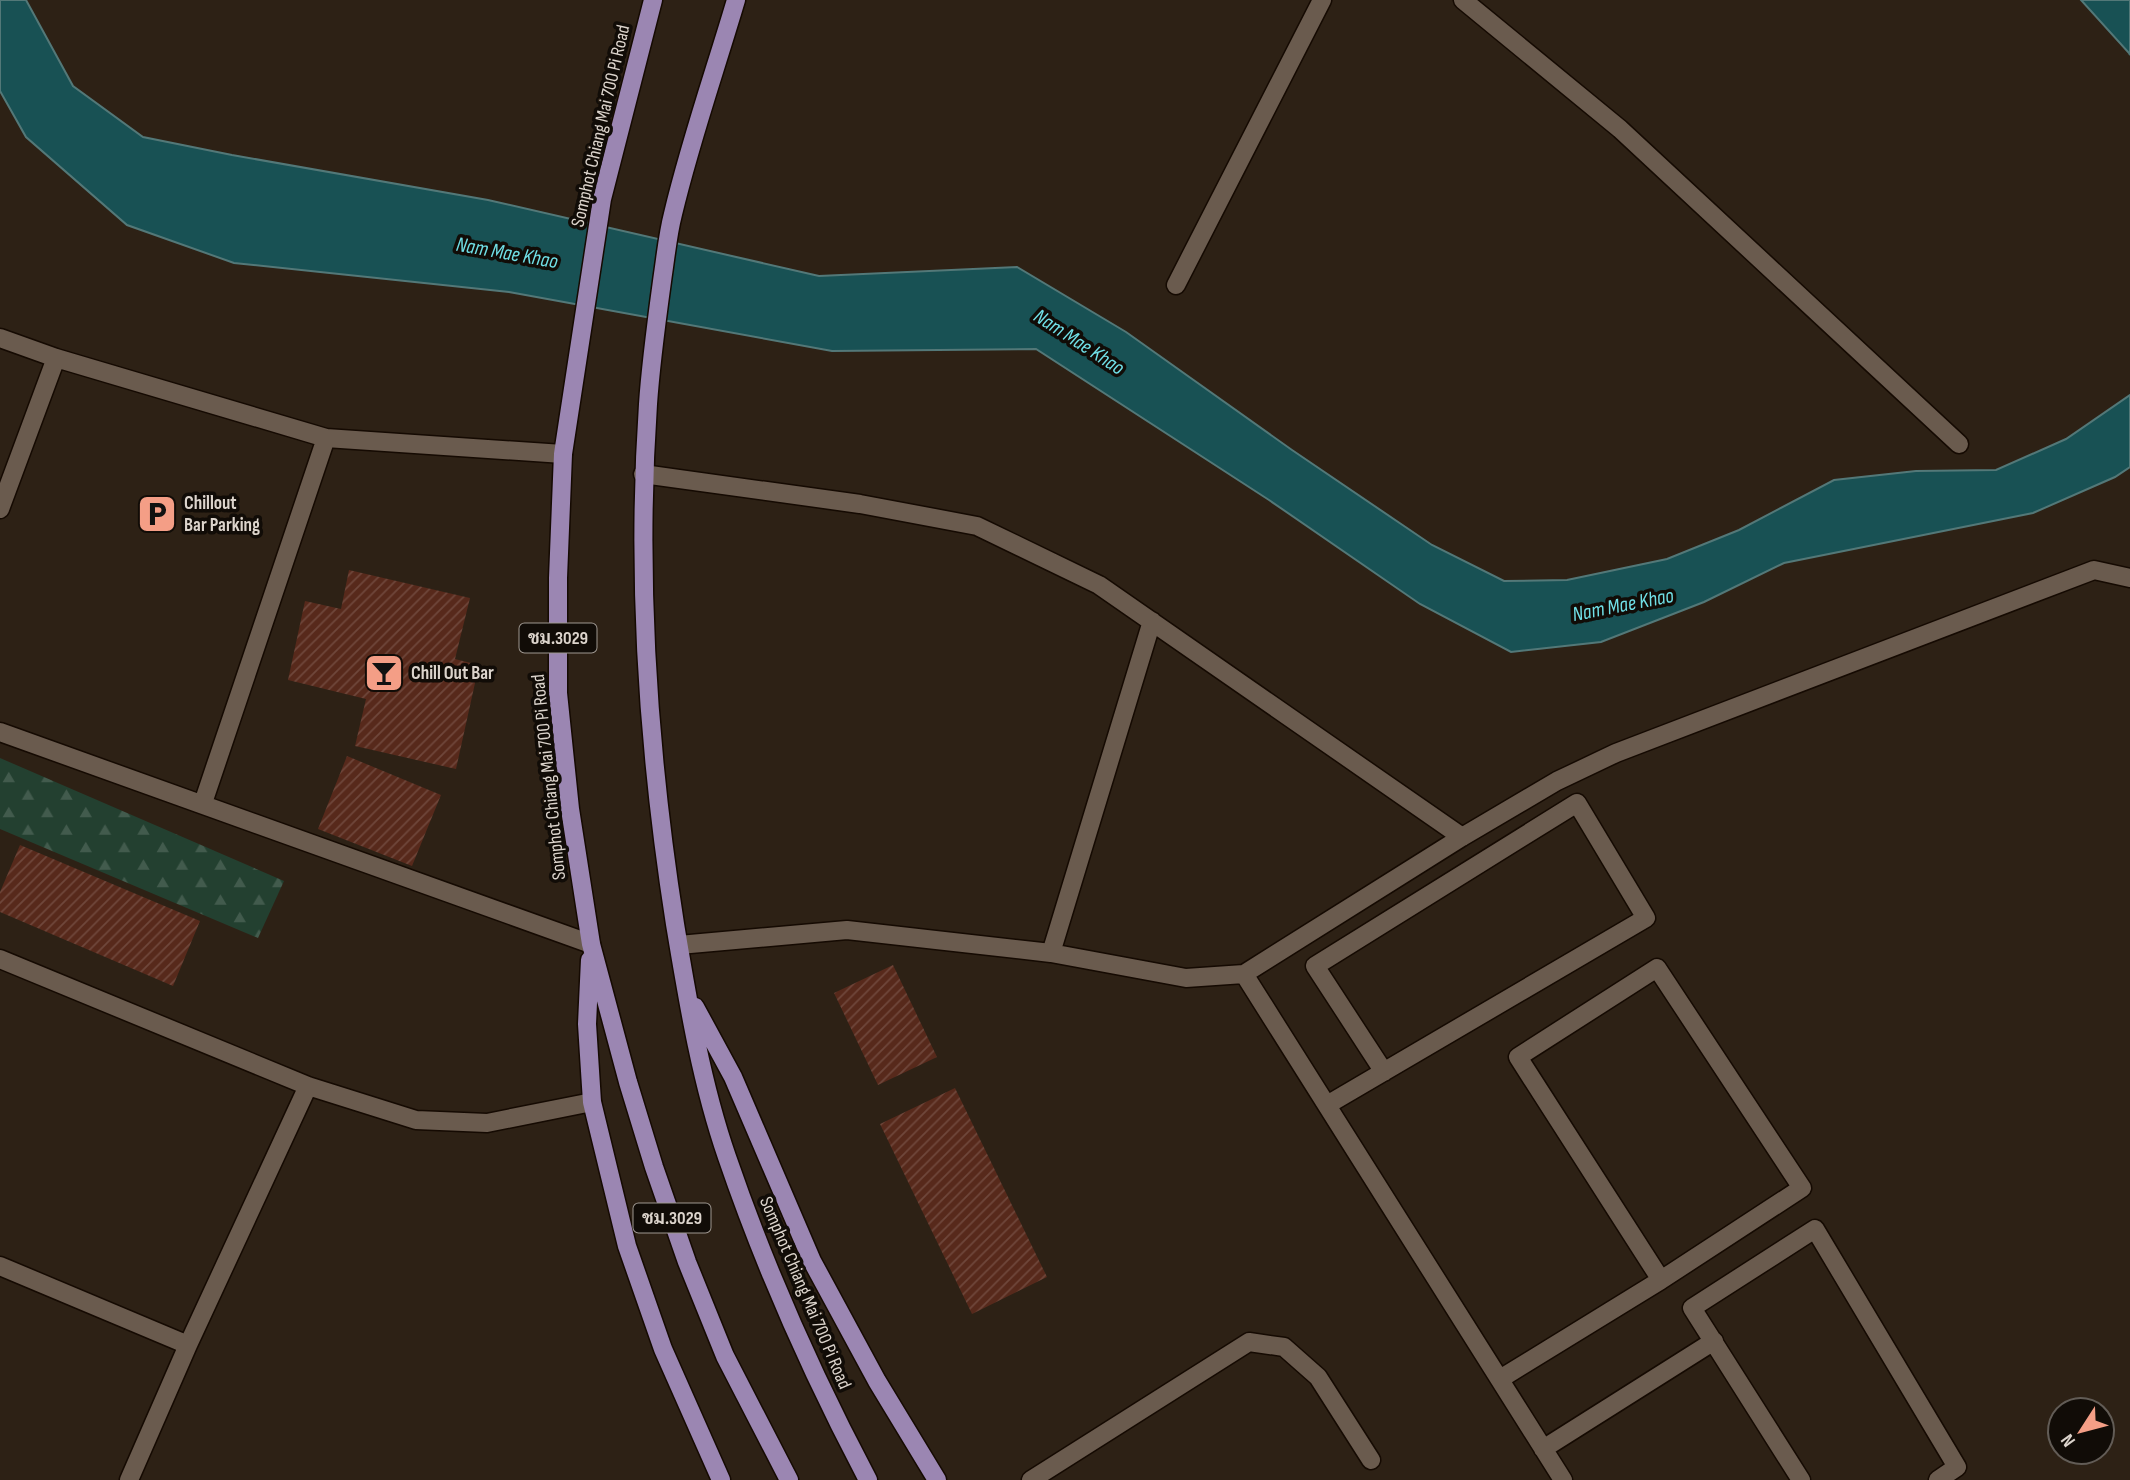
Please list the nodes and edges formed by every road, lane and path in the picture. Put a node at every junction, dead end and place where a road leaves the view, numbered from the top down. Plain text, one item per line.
1 (653, 0) edge
2 (736, 0) edge
3 (1322, 0) edge
4 (1463, 0) edge
5 (1176, 285) dead end
6 (0, 338) edge
7 (56, 358) junction
8 (327, 438) junction
9 (1959, 444) dead end
10 (563, 454) junction
11 (643, 474) junction
12 (0, 509) edge
13 (2130, 578) edge
14 (1152, 621) junction
15 (0, 732) edge
16 (203, 803) junction
17 (1462, 837) junction
18 (591, 944) junction
19 (679, 945) junction
20 (1051, 953) junction
21 (0, 959) edge
22 (1244, 974) junction
23 (685, 988) junction
24 (1384, 1072) junction
25 (308, 1086) junction
26 (592, 1102) junction
27 (1327, 1105) junction
28 (0, 1266) edge
29 (1661, 1280) junction
30 (1714, 1341) junction
31 (188, 1345) junction
32 (1500, 1379) junction
33 (1543, 1449) junction
34 (1371, 1460) dead end
35 (129, 1480) edge
36 (721, 1480) edge
37 (789, 1480) edge
38 (868, 1480) edge
39 (937, 1480) edge
40 (1031, 1480) edge
41 (1563, 1480) edge
42 (1801, 1480) edge
43 (1938, 1480) edge

1 - 10 main road, Somphot Chiang Mai 700 Pi Road / ชม.3029
2 - 11 main road, Somphot Chiang Mai 700 Pi Road
3 - 5 street
4 - 9 street
6 - 7 street
7 - 8 street
7 - 12 street
8 - 10 street
8 - 16 street
10 - 18 main road, Somphot Chiang Mai 700 Pi Road / ชม.3029
11 - 14 street
11 - 19 main road, Somphot Chiang Mai 700 Pi Road
13 - 17 street
14 - 17 street
14 - 20 street
15 - 16 street
16 - 18 street
17 - 22 street
18 - 26 main road
18 - 37 main road, Somphot Chiang Mai 700 Pi Road / ชม.3029
19 - 20 street
19 - 23 main road, Somphot Chiang Mai 700 Pi Road
20 - 22 street
21 - 25 street
22 - 27 street
23 - 38 main road, Somphot Chiang Mai 700 Pi Road
23 - 39 main road
24 - 24 street
24 - 27 street
25 - 26 street
25 - 31 street
26 - 36 main road
27 - 32 street
28 - 31 street
29 - 29 street
29 - 32 street
30 - 33 street
30 - 42 street
30 - 43 street
31 - 35 street
32 - 33 street
33 - 41 street
34 - 40 street

